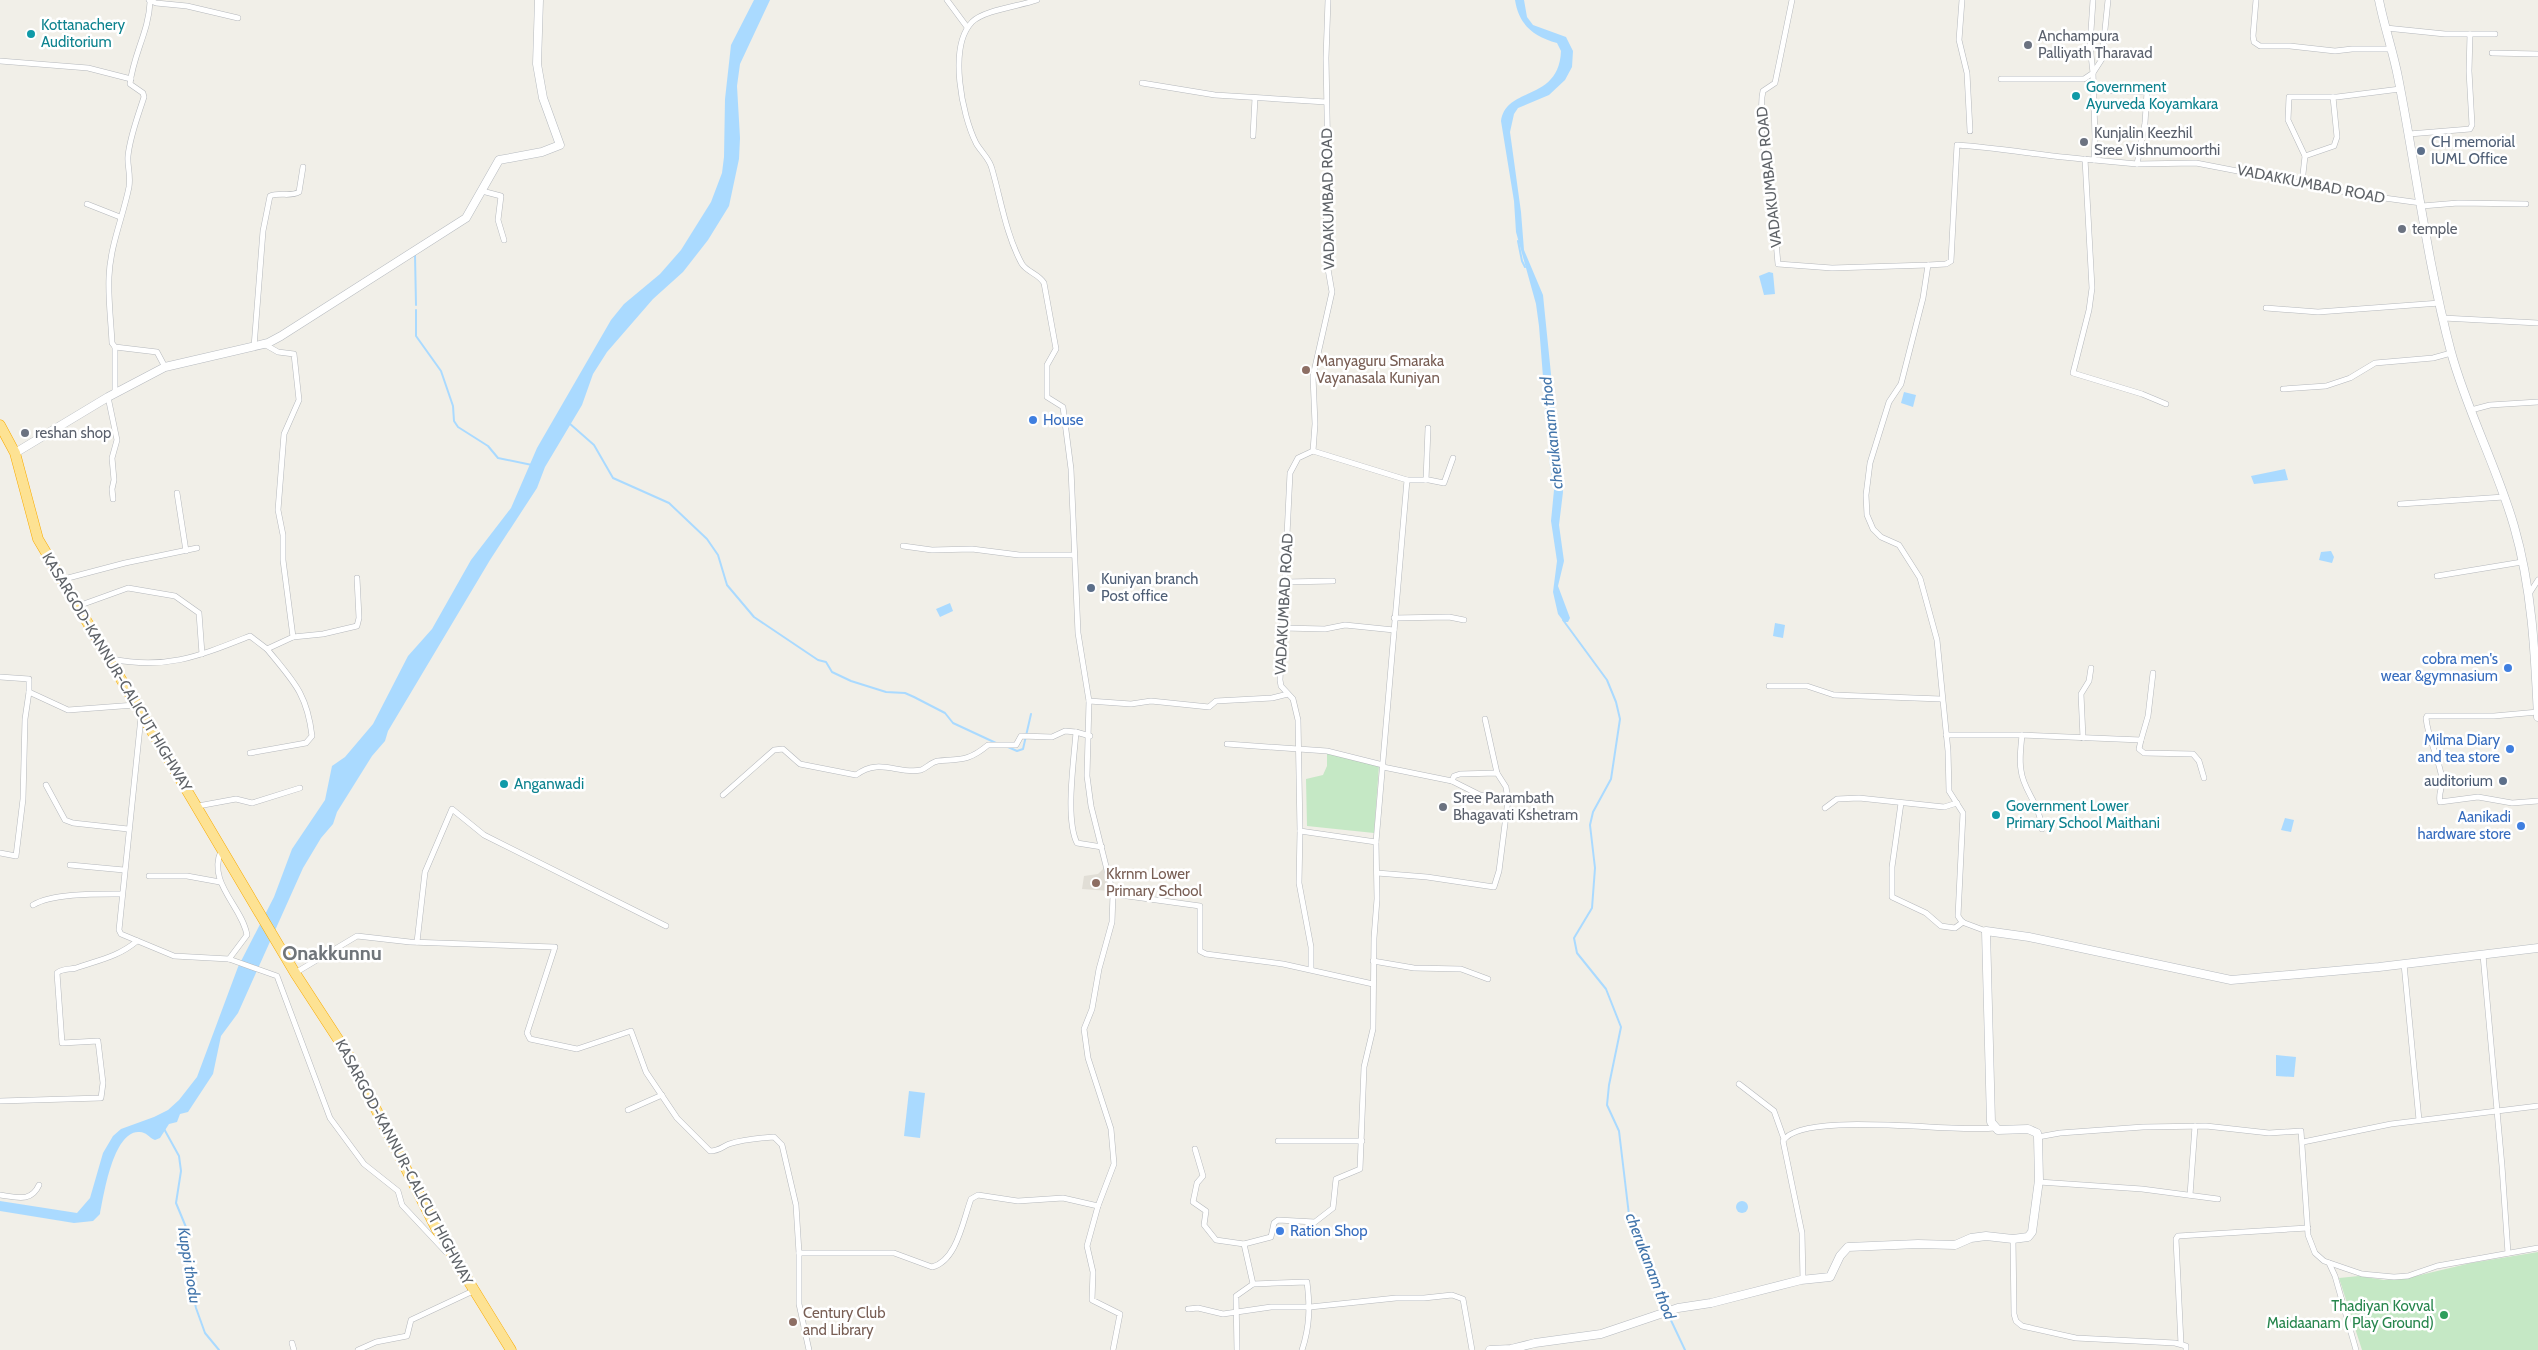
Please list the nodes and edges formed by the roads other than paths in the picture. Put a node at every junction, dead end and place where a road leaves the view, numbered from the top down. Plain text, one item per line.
1 (539, 0) edge
2 (947, 0) edge
3 (1036, 0) edge
4 (1328, 0) edge
5 (1792, 0) edge
6 (1962, 0) edge
7 (2093, 0) edge
8 (2108, 0) edge
9 (2256, 0) edge
10 (2379, 0) edge
11 (149, 1) edge
12 (238, 18) dead end
13 (967, 27) junction
14 (2386, 28) junction
15 (2470, 34) junction
16 (2495, 34) dead end
17 (2391, 49) junction
18 (2492, 53) dead end
19 (2538, 54) edge
20 (0, 61) edge
21 (2093, 73) junction
22 (131, 79) junction
23 (2001, 79) dead end
24 (1142, 83) dead end
25 (2400, 89) junction
26 (2094, 90) junction
27 (2333, 97) junction
28 (1255, 98) junction
29 (1326, 102) junction
30 (1970, 131) dead end
31 (2409, 134) junction
32 (1253, 136) dead end
33 (2305, 156) junction
34 (2085, 160) junction
35 (2094, 160) junction
36 (2136, 164) junction
37 (303, 166) dead end
38 (2302, 183) junction
39 (482, 191) junction
40 (88, 204) dead end
41 (2526, 204) dead end
42 (2422, 205) junction
43 (120, 217) junction
44 (504, 240) dead end
45 (1928, 265) junction
46 (2440, 303) junction
47 (2266, 308) dead end
48 (2443, 318) junction
49 (2538, 323) edge
50 (264, 344) junction
51 (254, 347) junction
52 (115, 348) junction
53 (2452, 353) junction
54 (164, 367) junction
55 (2283, 389) dead end
56 (112, 395) junction
57 (2538, 402) edge
58 (2166, 404) dead end
59 (2471, 410) junction
60 (0, 425) edge
61 (1428, 428) dead end
62 (1313, 451) junction
63 (15, 453) junction
64 (1453, 458) dead end
65 (1407, 480) junction
66 (1426, 480) junction
67 (177, 493) dead end
68 (2504, 497) junction
69 (113, 499) dead end
70 (2400, 504) dead end
71 (903, 546) dead end
72 (197, 548) dead end
73 (186, 551) junction
74 (1073, 555) junction
75 (2522, 562) junction
76 (2438, 576) dead end
77 (357, 578) dead end
78 (2538, 580) edge
79 (1333, 581) dead end
80 (1286, 582) junction
81 (64, 583) junction
82 (2528, 594) junction
83 (78, 606) junction
84 (1394, 618) junction
85 (1464, 620) dead end
86 (1283, 628) junction
87 (1394, 630) junction
88 (293, 637) junction
89 (266, 649) junction
90 (202, 654) junction
91 (110, 659) junction
92 (2091, 668) dead end
93 (2153, 673) dead end
94 (0, 677) edge
95 (1769, 686) dead end
96 (29, 692) junction
97 (1288, 694) junction
98 (1941, 699) junction
99 (1089, 701) junction
100 (140, 707) junction
101 (2538, 712) edge
102 (2538, 717) edge
103 (1485, 719) dead end
104 (1076, 732) junction
105 (1946, 735) junction
106 (2022, 735) junction
107 (1090, 736) junction
108 (2083, 738) junction
109 (2140, 740) junction
110 (1227, 744) dead end
111 (1299, 749) junction
112 (250, 753) dead end
113 (1383, 766) junction
114 (1497, 773) junction
115 (2204, 778) dead end
116 (1452, 781) junction
117 (46, 784) dead end
118 (300, 788) dead end
119 (723, 795) dead end
120 (1508, 800) junction
121 (2538, 801) edge
122 (1901, 803) junction
123 (1957, 803) junction
124 (198, 806) junction
125 (1825, 808) dead end
126 (128, 829) junction
127 (2042, 829) dead end
128 (1300, 831) junction
129 (1376, 842) junction
130 (1102, 847) junction
131 (222, 848) junction
132 (0, 853) edge
133 (70, 865) dead end
134 (124, 870) junction
135 (1377, 873) junction
136 (149, 876) dead end
137 (220, 882) junction
138 (122, 894) junction
139 (1113, 894) junction
140 (33, 906) dead end
141 (1963, 922) junction
142 (666, 926) dead end
143 (1986, 931) junction
144 (137, 941) junction
145 (417, 942) junction
146 (2538, 948) edge
147 (2483, 955) junction
148 (229, 959) junction
149 (1373, 961) junction
150 (2404, 964) junction
151 (1311, 969) junction
152 (296, 973) junction
153 (1488, 979) dead end
154 (1373, 984) junction
155 (1739, 1084) dead end
156 (662, 1095) junction
157 (0, 1101) edge
158 (2538, 1106) edge
159 (628, 1110) dead end
160 (2498, 1111) junction
161 (2418, 1120) junction
162 (2195, 1126) junction
163 (1994, 1128) junction
164 (2038, 1138) junction
165 (1784, 1139) junction
166 (1278, 1141) dead end
167 (1362, 1141) junction
168 (2303, 1142) junction
169 (1195, 1150) dead end
170 (2039, 1182) junction
171 (39, 1185) dead end
172 (0, 1195) edge
173 (2190, 1195) junction
174 (2218, 1199) dead end
175 (1098, 1206) junction
176 (2308, 1228) junction
177 (2013, 1239) junction
178 (1244, 1244) junction
179 (2538, 1248) edge
180 (800, 1253) junction
181 (2508, 1253) junction
182 (2329, 1263) junction
183 (457, 1264) junction
184 (1803, 1280) junction
185 (1253, 1284) junction
186 (473, 1291) junction
187 (1310, 1307) junction
188 (1188, 1309) dead end
189 (1237, 1313) junction
190 (292, 1343) dead end
191 (2182, 1344) junction
192 (294, 1350) edge
193 (358, 1350) edge
194 (511, 1350) edge
195 (809, 1350) edge
196 (1113, 1350) edge
197 (1237, 1350) edge
198 (1302, 1350) edge
199 (1472, 1350) edge
200 (1490, 1350) edge
201 (2186, 1350) edge
202 (2356, 1350) edge

1 - 39 main road
2 - 13 street
3 - 13 street
4 - 29 street, VADAKUMBAD ROAD
5 - 45 street, VADAKUMBAD ROAD
6 - 30 street
7 - 21 street
8 - 21 street
9 - 17 street
10 - 14 main road
11 - 12 street
11 - 22 street
13 - 74 street
14 - 15 street
14 - 17 main road
15 - 16 street
15 - 31 street
17 - 25 main road
18 - 19 street
20 - 22 street
21 - 23 street
21 - 26 street
22 - 43 street
24 - 28 street
25 - 27 street
25 - 31 main road
26 - 35 street
26 - 36 street
27 - 33 street
27 - 33 street
28 - 29 street
28 - 32 street
29 - 62 street, VADAKUMBAD ROAD
31 - 42 main road
33 - 38 street
34 - 35 street, VADAKUMBAD ROAD
34 - 45 street, VADAKUMBAD ROAD
34 - 58 street
35 - 36 street, VADAKKUMBAD ROAD
36 - 38 street, VADAKKUMBAD ROAD
37 - 51 street
38 - 42 street, VADAKKUMBAD ROAD
39 - 44 street
39 - 50 main road
40 - 43 street
41 - 42 street, VADAKKUMBAD ROAD
42 - 46 main road
43 - 52 street
45 - 98 street
46 - 47 street
46 - 48 main road
48 - 49 street
48 - 53 main road
50 - 51 main road
50 - 88 street
51 - 54 main road
52 - 54 street
52 - 56 street
53 - 55 street
53 - 59 main road
54 - 56 main road
56 - 63 main road
56 - 69 street
57 - 59 street
59 - 68 main road
60 - 63 highway, KASARGOD-KANNUR-CALICUT HIGHWAY
61 - 66 street
62 - 65 street
62 - 80 street, VADAKUMBAD ROAD
63 - 81 highway, KASARGOD-KANNUR-CALICUT HIGHWAY
64 - 66 street
65 - 66 street
65 - 84 street
67 - 73 street
68 - 70 street
68 - 75 main road
71 - 74 street
72 - 73 street
73 - 81 street
74 - 99 street
75 - 76 street
75 - 82 main road
77 - 88 street
78 - 82 street
79 - 80 street
80 - 86 street, VADAKUMBAD ROAD
81 - 83 highway, KASARGOD-KANNUR-CALICUT HIGHWAY
82 - 101 main road
83 - 90 street
83 - 91 highway, KASARGOD-KANNUR-CALICUT HIGHWAY
84 - 85 street
84 - 87 street
86 - 87 street
86 - 97 street, VADAKUMBAD ROAD
87 - 113 street
88 - 89 street
89 - 90 street
89 - 112 street
90 - 91 street
91 - 100 highway, KASARGOD-KANNUR-CALICUT HIGHWAY
92 - 108 street
93 - 109 street
94 - 96 street
95 - 98 street
96 - 100 street
96 - 132 street
97 - 99 street
97 - 111 street, VADAKUMBAD ROAD
98 - 105 street
99 - 107 street
100 - 124 highway, KASARGOD-KANNUR-CALICUT HIGHWAY
100 - 126 street
101 - 102 main road
101 - 121 street
103 - 114 street
104 - 107 street
104 - 119 street
104 - 130 street
105 - 106 street
105 - 123 street
106 - 108 street
106 - 127 street
107 - 130 street
108 - 109 street
109 - 115 street
110 - 111 street
111 - 113 street
111 - 128 street, VADAKUMBAD ROAD
113 - 116 street
113 - 129 street
114 - 116 street
114 - 120 street
116 - 120 street
117 - 126 street
118 - 124 street
120 - 135 street
122 - 123 street
122 - 125 street
122 - 141 street
123 - 141 street
124 - 131 highway, KASARGOD-KANNUR-CALICUT HIGHWAY
126 - 134 street
128 - 129 street
128 - 151 street, VADAKUMBAD ROAD
129 - 135 street
130 - 139 street
131 - 137 street
131 - 152 highway, KASARGOD-KANNUR-CALICUT HIGHWAY
133 - 134 street
134 - 138 street
135 - 149 street
136 - 137 street
137 - 148 street
138 - 140 street
138 - 144 street
139 - 151 street
139 - 175 street
141 - 143 street
142 - 145 street
143 - 150 main road
143 - 163 main road
144 - 148 street
144 - 157 street
145 - 152 street
145 - 156 street
146 - 147 main road
147 - 150 main road
147 - 160 street
148 - 183 street
149 - 153 street
149 - 154 street
150 - 161 street
151 - 154 street
152 - 183 highway, KASARGOD-KANNUR-CALICUT HIGHWAY
154 - 167 street
155 - 165 street
156 - 159 street
156 - 180 street
158 - 160 street
160 - 161 street
160 - 181 street
161 - 168 street
162 - 164 street
162 - 168 street
162 - 173 street
163 - 164 main road
163 - 165 street
164 - 170 main road
165 - 184 street
166 - 167 street
167 - 178 street
168 - 176 street
169 - 178 street
170 - 173 street
170 - 177 main road
171 - 172 street
173 - 174 street
175 - 180 street
175 - 196 street
176 - 182 street
176 - 191 street
177 - 184 main road
177 - 191 street
178 - 185 street
179 - 181 street
180 - 195 street
181 - 182 street
182 - 202 street
183 - 186 highway, KASARGOD-KANNUR-CALICUT HIGHWAY
184 - 200 main road
185 - 187 street
185 - 189 street
186 - 193 street
186 - 194 highway, KASARGOD-KANNUR-CALICUT HIGHWAY
187 - 189 street
187 - 198 street
187 - 199 street
188 - 189 street
189 - 197 street
190 - 192 street
191 - 201 street

